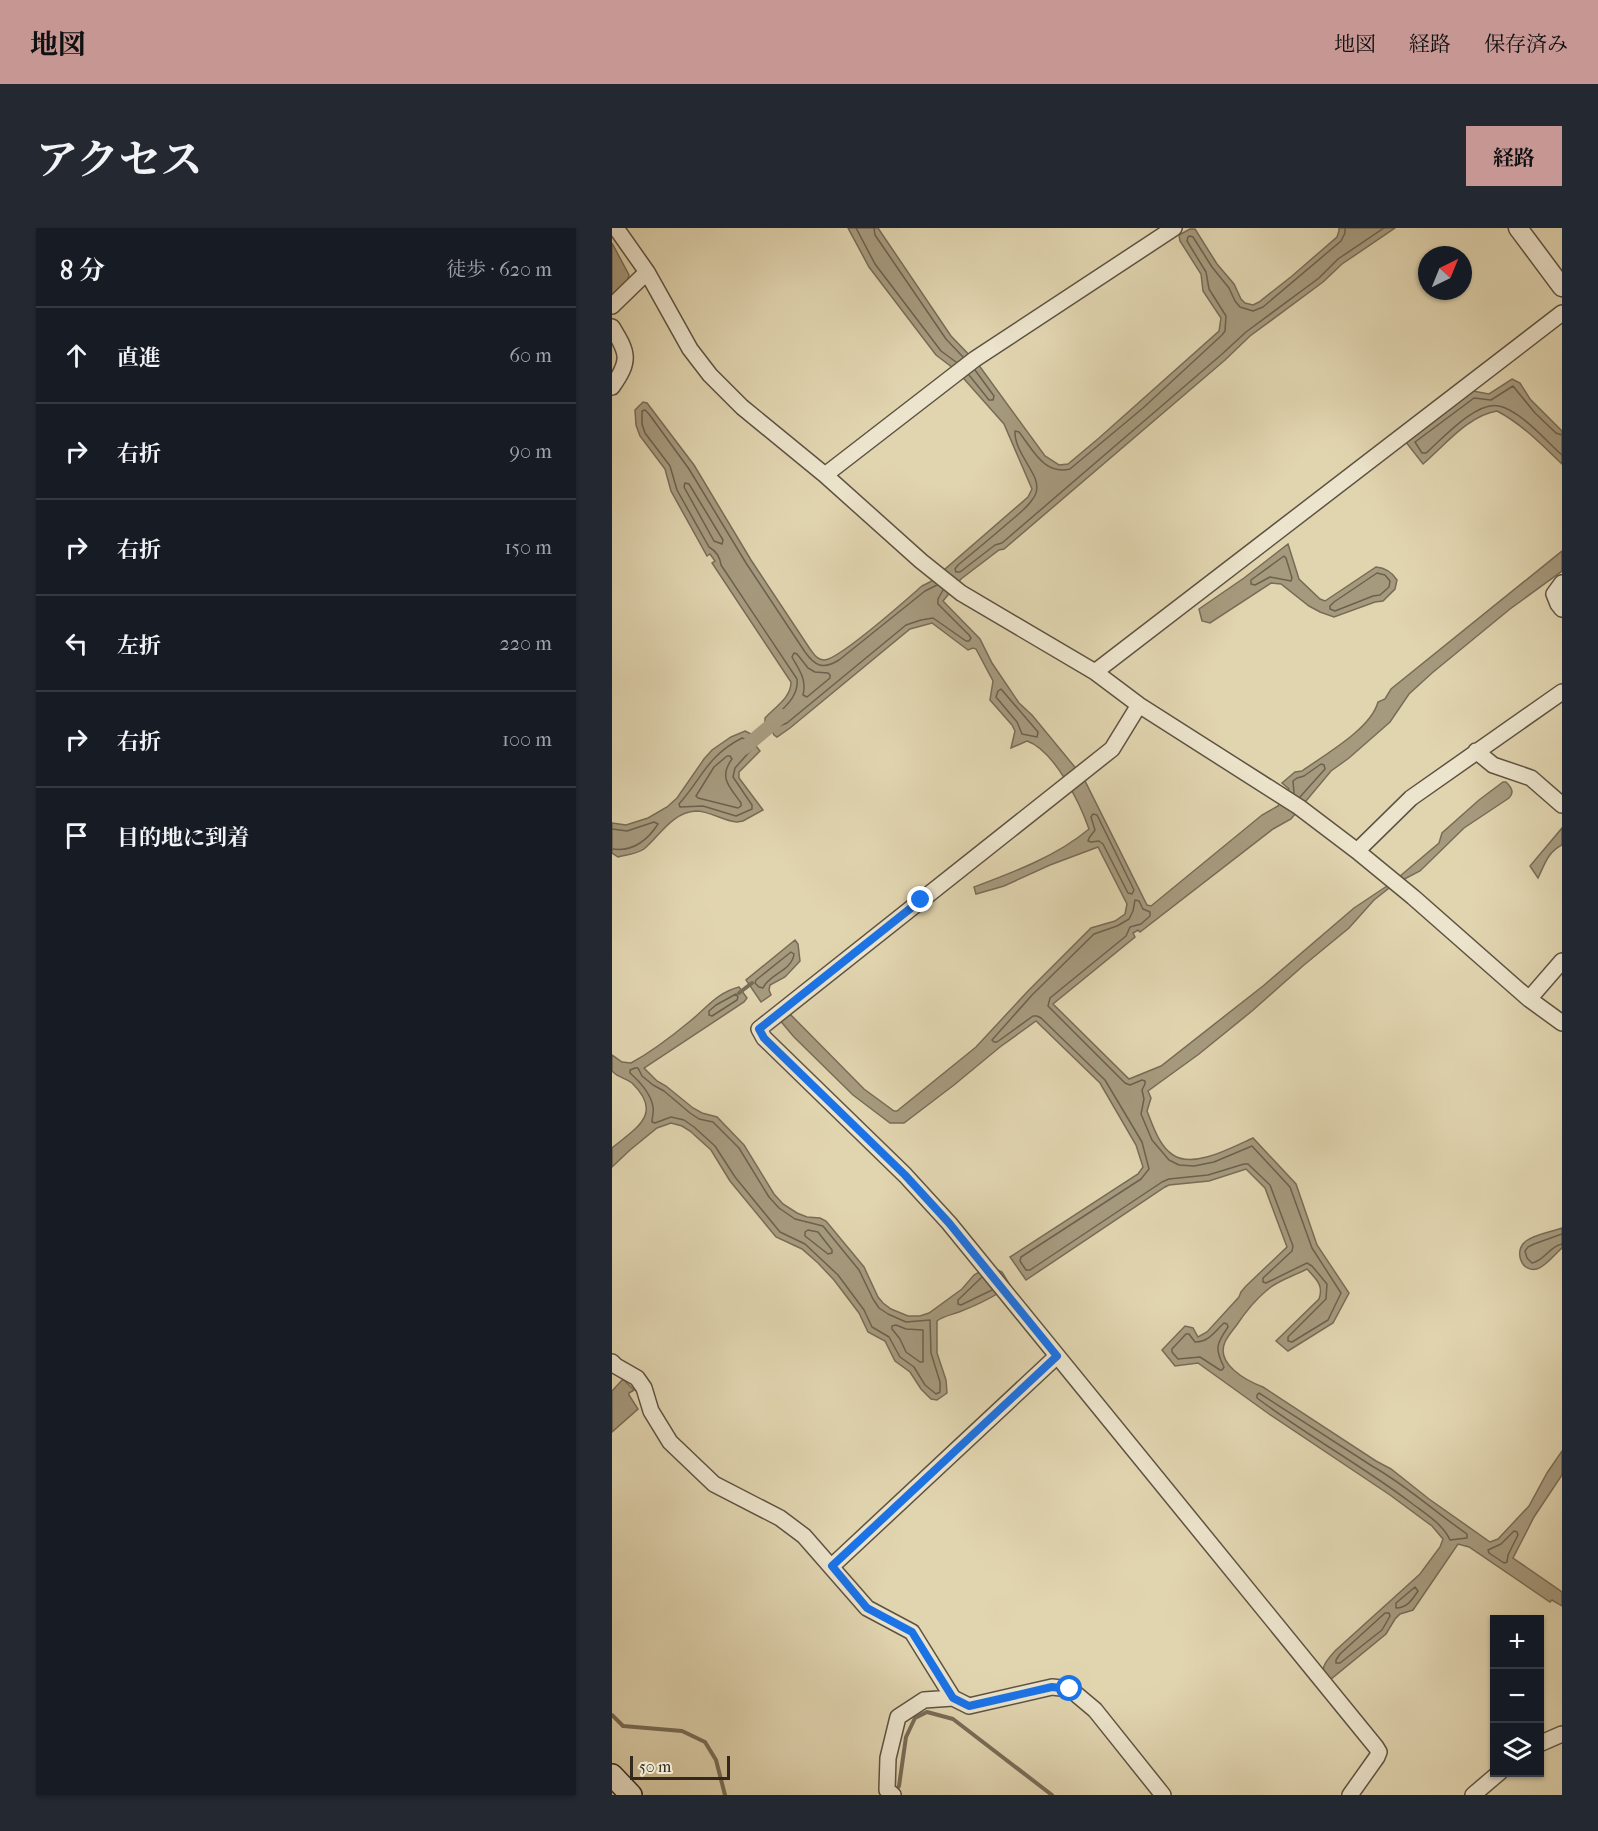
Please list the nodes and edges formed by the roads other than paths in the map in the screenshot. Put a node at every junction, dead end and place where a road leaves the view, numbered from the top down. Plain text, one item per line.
1 (616, 228) edge
2 (1174, 228) edge
3 (1518, 228) edge
4 (647, 272) junction
5 (1562, 287) edge
6 (612, 306) edge
7 (1562, 313) edge
8 (612, 327) edge
9 (612, 387) edge
10 (825, 475) junction
11 (1562, 583) edge
12 (1562, 609) edge
13 (1095, 672) junction
14 (1562, 692) edge
15 (1139, 705) junction
16 (1476, 751) junction
17 (1562, 805) edge
18 (1357, 851) junction
19 (1562, 961) edge
20 (1529, 999) junction
21 (1562, 1023) edge
22 (1057, 1356) junction
23 (612, 1362) edge
24 (832, 1566) junction
25 (953, 1698) junction
26 (1562, 1734) edge
27 (1544, 1742) edge
28 (612, 1775) edge
29 (1495, 1777) edge
30 (890, 1793) edge
31 (631, 1795) edge
32 (1163, 1795) edge
33 (1350, 1795) edge
34 (1473, 1795) edge

1 - 4 street
2 - 10 street
3 - 5 street
4 - 6 street
4 - 10 street
7 - 13 street
8 - 9 street
10 - 13 street
11 - 12 street
13 - 15 street
14 - 16 street
15 - 18 street
15 - 22 street
16 - 17 street
16 - 18 street
18 - 20 street
19 - 20 street
20 - 21 street
22 - 24 street
22 - 33 street
23 - 24 street
24 - 25 street
25 - 30 street
25 - 32 street
26 - 27 street
28 - 31 main road
29 - 34 street

